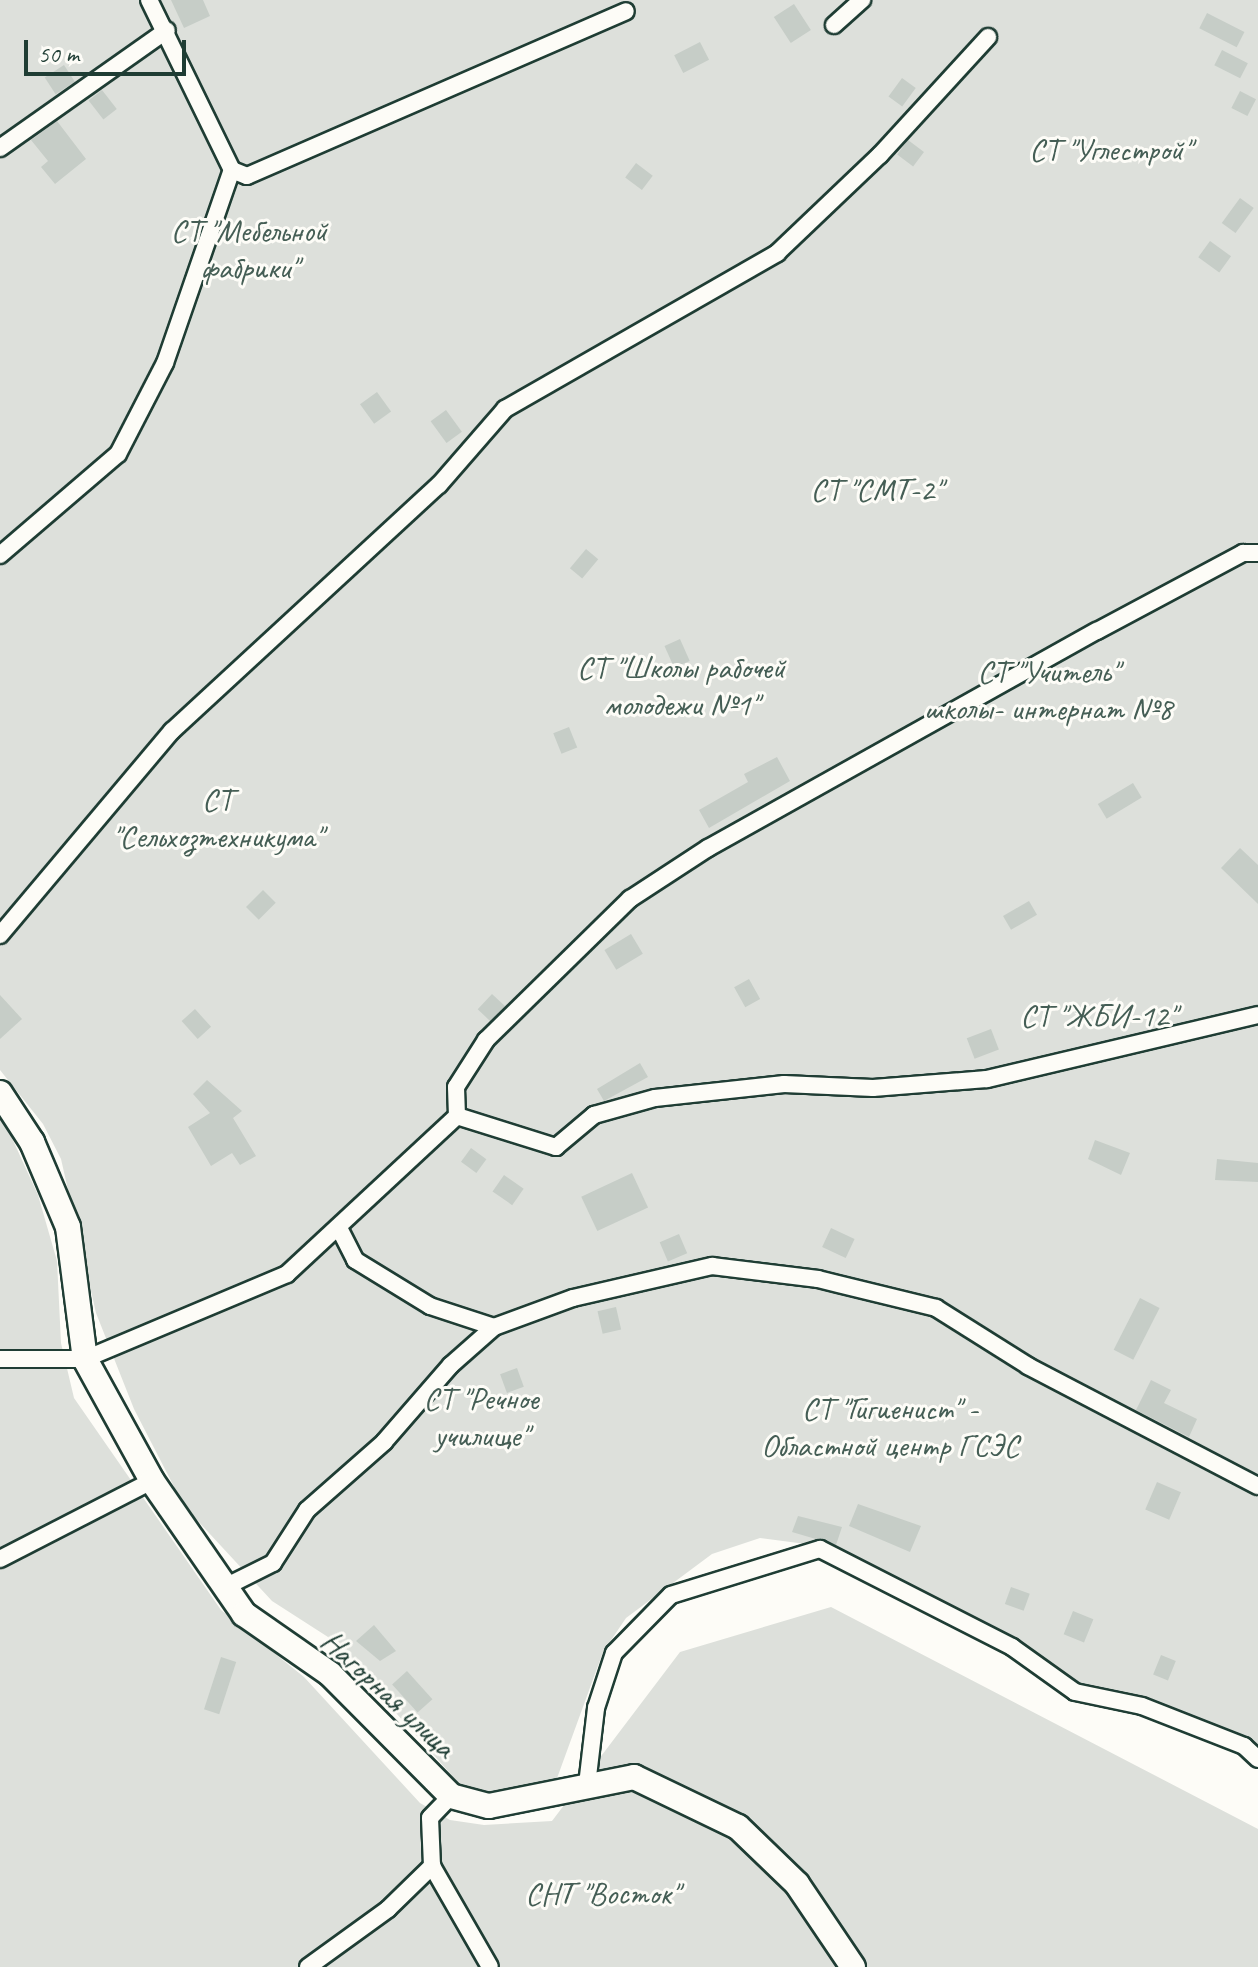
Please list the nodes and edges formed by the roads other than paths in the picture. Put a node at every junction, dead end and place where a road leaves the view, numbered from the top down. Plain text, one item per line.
1 (149, 0) edge
2 (862, 0) edge
3 (626, 11) dead end
4 (834, 25) dead end
5 (167, 30) junction
6 (988, 37) dead end
7 (0, 148) edge
8 (232, 170) junction
9 (1258, 553) edge
10 (0, 555) edge
11 (0, 935) edge
12 (1258, 1015) edge
13 (0, 1093) edge
14 (457, 1116) junction
15 (339, 1228) junction
16 (494, 1327) junction
17 (0, 1359) edge
18 (85, 1359) junction
19 (152, 1481) junction
20 (1258, 1486) edge
21 (0, 1559) edge
22 (225, 1587) junction
23 (1258, 1759) edge
24 (587, 1785) junction
25 (451, 1796) junction
26 (432, 1866) junction
27 (308, 1967) edge
28 (490, 1967) edge
29 (853, 1967) edge

1 - 5 street
2 - 4 street
3 - 8 street
5 - 7 street
5 - 8 street
6 - 11 street
8 - 10 street
9 - 14 street
12 - 14 street
13 - 18 street, Нагорная улица
14 - 15 street
15 - 16 street
15 - 18 street
16 - 20 street
16 - 22 street
17 - 18 street
18 - 19 street, Нагорная улица
19 - 21 street
19 - 22 street, Нагорная улица
22 - 25 street, Нагорная улица
23 - 24 street
24 - 25 street, Нагорная улица
24 - 29 street, Нагорная улица
25 - 26 street
26 - 27 street
26 - 28 street

